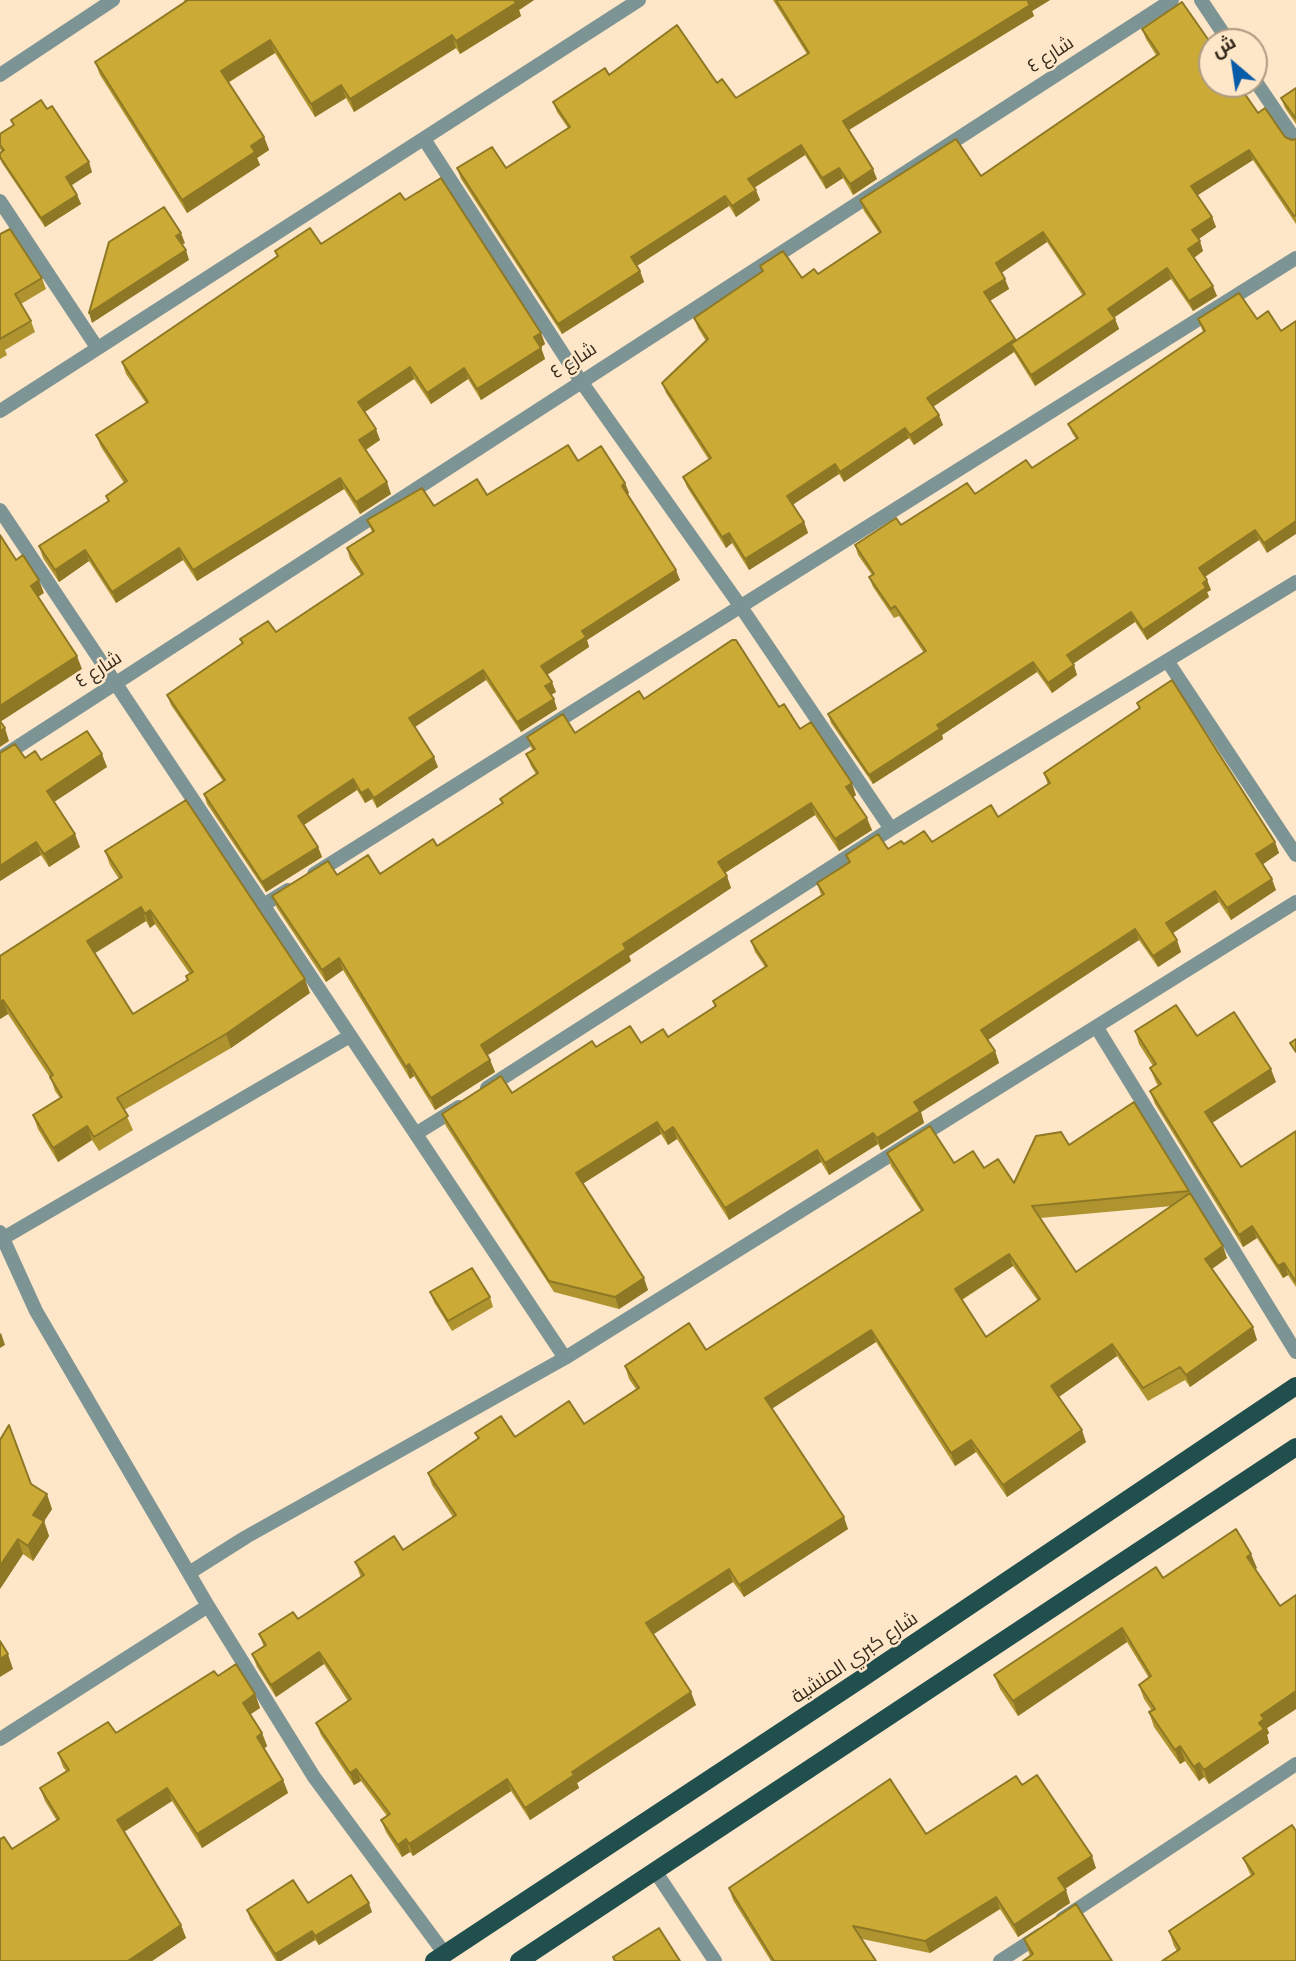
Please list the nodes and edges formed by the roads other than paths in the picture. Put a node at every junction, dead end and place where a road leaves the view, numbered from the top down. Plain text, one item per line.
1 (113, 0) edge
2 (639, 0) edge
3 (1172, 0) edge
4 (1201, 0) edge
5 (1220, 28) edge
6 (0, 75) edge
7 (1267, 98) edge
8 (425, 139) junction
9 (1296, 141) edge
10 (0, 201) edge
11 (1296, 258) edge
12 (96, 346) junction
13 (580, 380) junction
14 (0, 411) edge
15 (0, 510) edge
16 (1296, 582) edge
17 (741, 607) junction
18 (1168, 662) junction
19 (115, 683) junction
20 (0, 758) edge
21 (891, 829) junction
22 (1296, 855) edge
23 (1296, 902) edge
24 (265, 904) junction
25 (1097, 1028) junction
26 (351, 1036) junction
27 (417, 1133) junction
28 (1, 1237) edge
29 (1296, 1352) edge
30 (565, 1358) junction
31 (1296, 1386) edge
32 (1296, 1447) edge
33 (189, 1573) junction
34 (208, 1606) junction
35 (0, 1739) edge
36 (1296, 1764) edge
37 (654, 1871) junction
38 (440, 1957) edge
39 (519, 1961) edge
40 (715, 1961) edge
41 (1000, 1961) edge

1 - 6 street
2 - 8 street
3 - 13 street, شارع ٤
4 - 5 street
7 - 9 street
8 - 12 street
8 - 13 street
10 - 12 street
11 - 17 street
12 - 14 street
13 - 17 street
13 - 19 street, شارع ٤
15 - 19 street
16 - 18 street
17 - 21 street
17 - 24 street
18 - 21 street
18 - 22 street
19 - 20 street, شارع ٤
19 - 24 street
21 - 27 street
23 - 25 street
24 - 26 street
25 - 29 street
25 - 30 street
26 - 27 street
26 - 28 street
27 - 30 street
28 - 33 street
30 - 33 street
31 - 38 main road, شارع كبري المنشية
32 - 37 main road
33 - 34 street
34 - 35 street
34 - 38 street
36 - 41 street
37 - 39 main road
37 - 40 street

